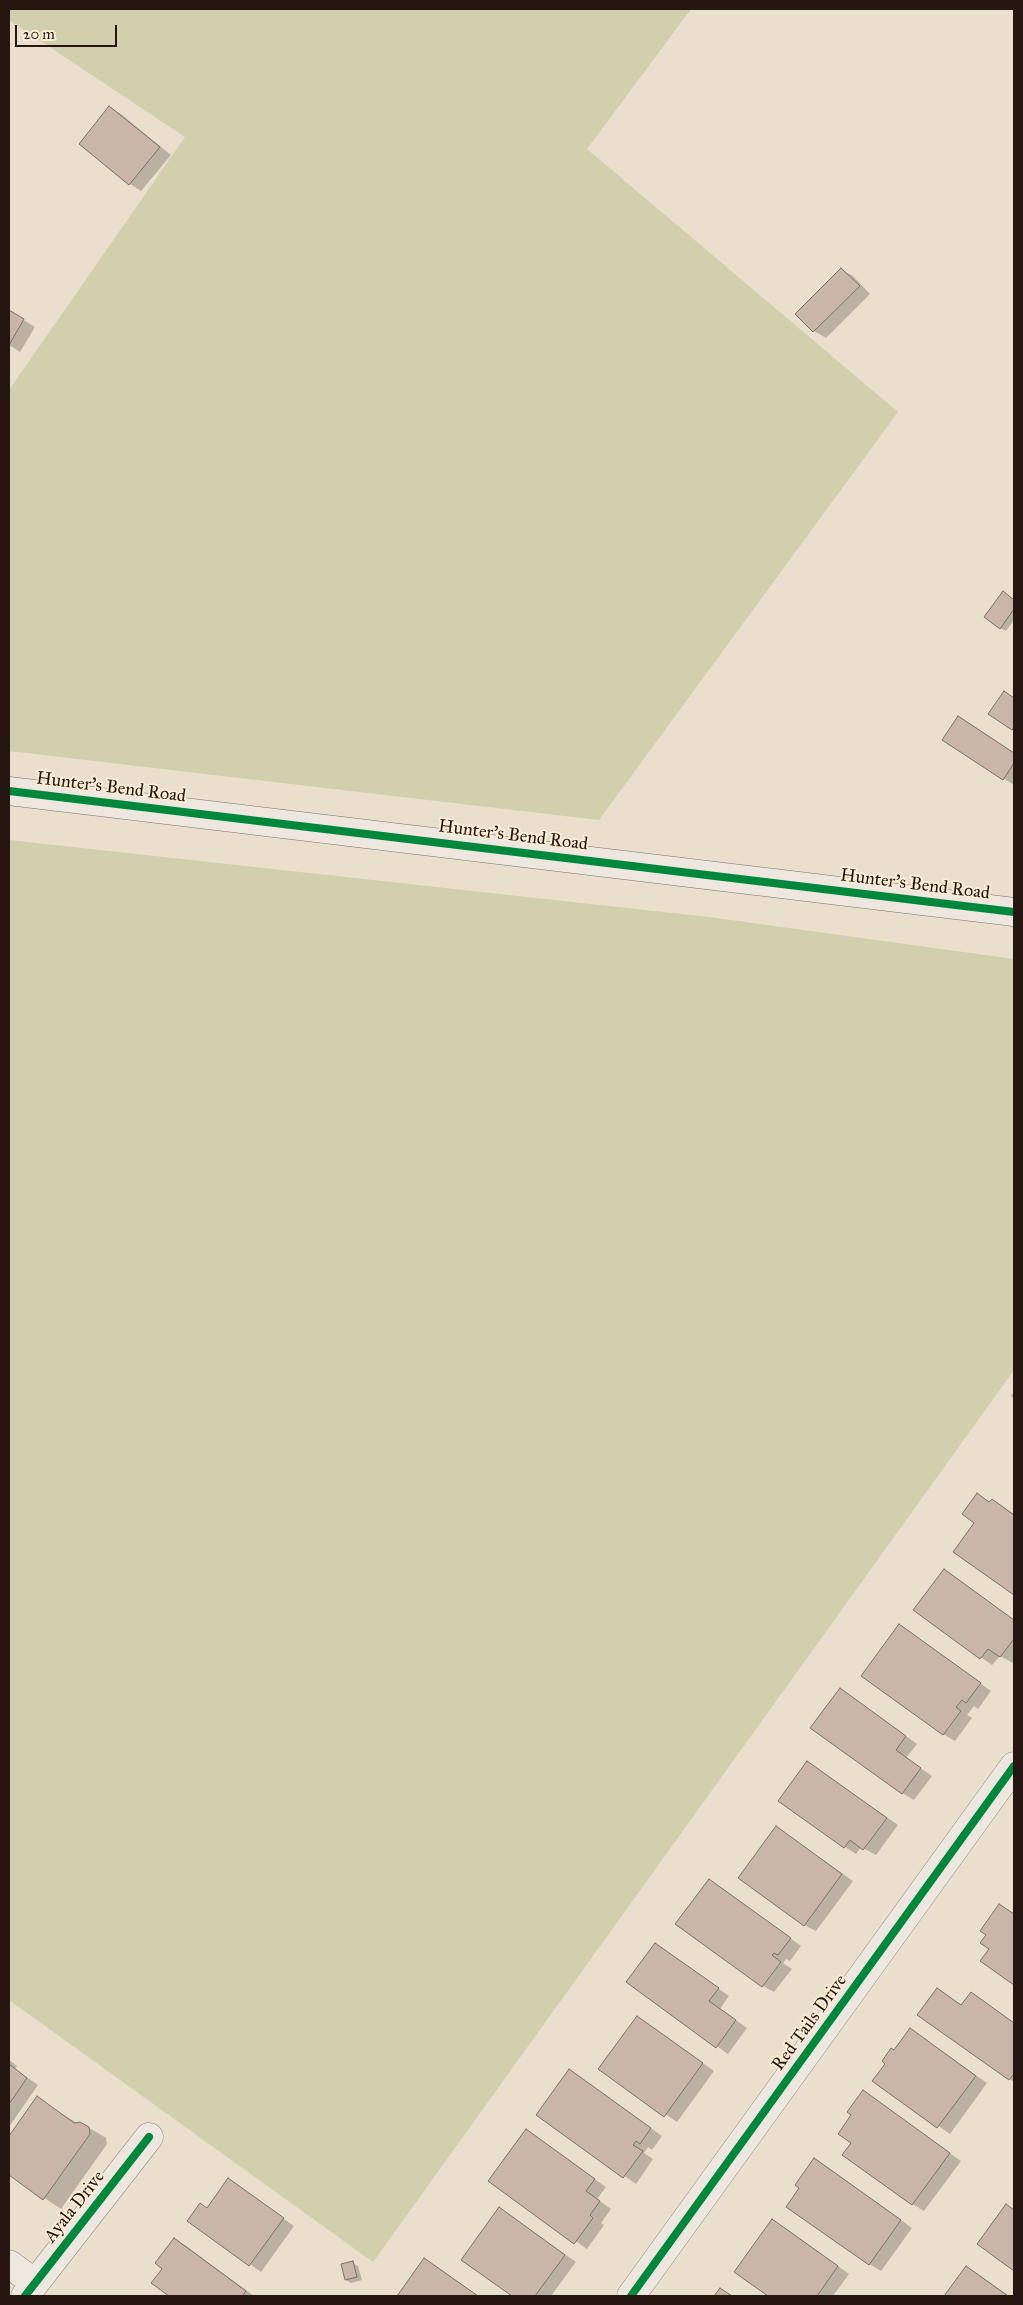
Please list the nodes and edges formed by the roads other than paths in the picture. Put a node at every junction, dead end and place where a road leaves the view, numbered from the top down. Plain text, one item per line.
1 (9, 791) edge
2 (1014, 912) edge
3 (1014, 1766) edge
4 (149, 2137) dead end
5 (9, 2264) edge
6 (30, 2290) edge
7 (630, 2296) edge

1 - 2 street, Hunter's Bend Road
3 - 7 street, Red Tails Drive
4 - 6 street, Ayala Drive
5 - 6 street

